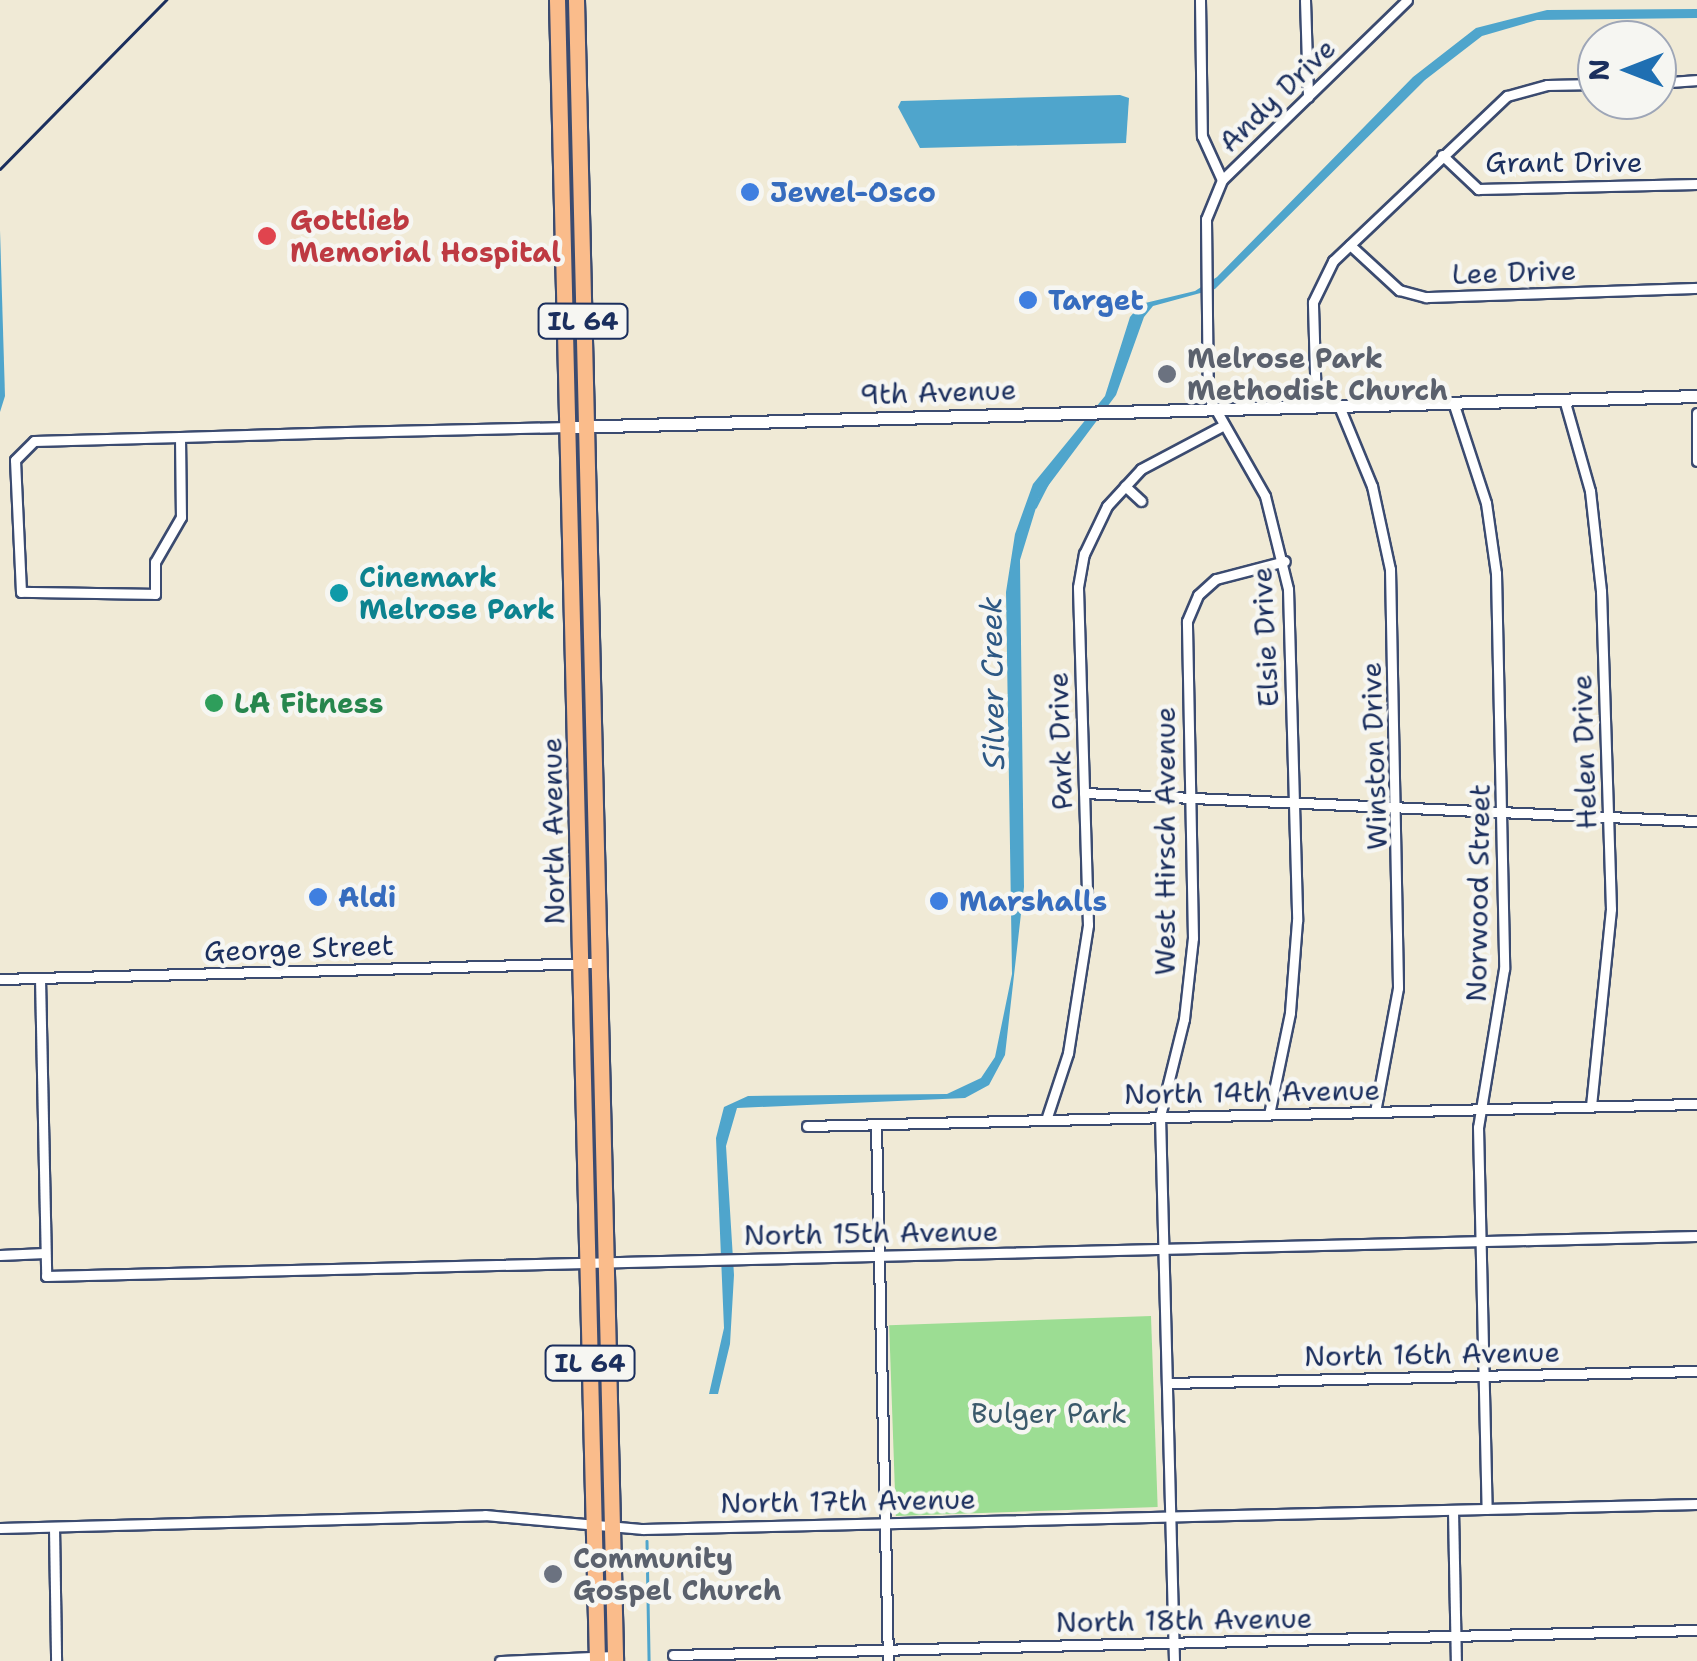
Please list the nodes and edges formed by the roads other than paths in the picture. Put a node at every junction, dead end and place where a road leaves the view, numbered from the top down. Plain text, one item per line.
1 (557, 0) edge
2 (576, 0) edge
3 (1200, 0) edge
4 (1305, 0) edge
5 (1407, 0) edge
6 (1577, 86) edge
7 (1308, 97) junction
8 (1442, 155) junction
9 (1222, 180) junction
10 (1697, 184) edge
11 (1350, 245) junction
12 (1697, 288) edge
13 (1697, 396) edge
14 (1564, 399) junction
15 (1452, 402) junction
16 (1316, 406) junction
17 (1339, 406) junction
18 (1214, 409) junction
19 (1697, 414) edge
20 (1224, 425) junction
21 (586, 427) junction
22 (568, 428) junction
23 (180, 437) junction
24 (1697, 461) edge
25 (1125, 486) junction
26 (1141, 501) dead end
27 (1285, 561) junction
28 (1084, 792) junction
29 (1190, 794) junction
30 (1294, 800) junction
31 (1399, 806) junction
32 (1503, 814) junction
33 (1697, 821) edge
34 (1609, 822) junction
35 (581, 963) junction
36 (599, 963) junction
37 (40, 978) junction
38 (0, 979) edge
39 (1697, 1104) edge
40 (1592, 1106) junction
41 (1482, 1109) junction
42 (1375, 1112) junction
43 (1269, 1114) junction
44 (1160, 1116) junction
45 (1046, 1120) junction
46 (876, 1125) junction
47 (808, 1126) dead end
48 (1697, 1236) edge
49 (1480, 1241) junction
50 (1165, 1250) junction
51 (45, 1254) junction
52 (879, 1254) junction
53 (0, 1255) edge
54 (588, 1262) junction
55 (606, 1262) junction
56 (1697, 1371) edge
57 (1484, 1374) junction
58 (1168, 1383) junction
59 (1697, 1504) edge
60 (1488, 1509) junction
61 (1453, 1510) junction
62 (1171, 1516) junction
63 (885, 1523) junction
64 (594, 1526) junction
65 (54, 1527) junction
66 (611, 1527) junction
67 (0, 1528) edge
68 (1697, 1630) edge
69 (1455, 1637) junction
70 (1174, 1642) junction
71 (673, 1655) dead end
72 (888, 1656) edge
73 (615, 1658) edge
74 (597, 1659) edge
75 (56, 1661) edge
76 (500, 1661) edge
77 (1174, 1661) edge
78 (1456, 1661) edge

1 - 22 main road, North Avenue / IL 64
2 - 21 main road, North Avenue / IL 64
3 - 9 street
4 - 7 street
5 - 7 street, Andy Drive
6 - 8 street
7 - 9 street, Andy Drive
8 - 10 street, Grant Drive
8 - 11 street
9 - 18 street, Elsie Drive
11 - 12 street, Lee Drive
11 - 16 street
13 - 14 street, 9th Avenue
14 - 15 street, 9th Avenue
14 - 34 street, Helen Drive
15 - 17 street, 9th Avenue
15 - 32 street, Norwood Street
16 - 17 street, 9th Avenue
16 - 18 street, 9th Avenue
17 - 31 street, Winston Drive
18 - 20 street, Elsie Drive
18 - 21 street, 9th Avenue
19 - 24 street
20 - 25 street, Park Drive
20 - 27 street, Elsie Drive
21 - 22 street, 9th Avenue
21 - 36 main road, North Avenue / IL 64
22 - 23 street, 9th Avenue
22 - 35 main road, North Avenue / IL 64
23 - 23 street, 9th Avenue
25 - 26 street
25 - 28 street, Park Drive
27 - 29 street, West Hirsch Avenue
27 - 30 street, Elsie Drive
28 - 29 street
28 - 45 street, Park Drive
29 - 30 street
29 - 44 street, West Hirsch Avenue
30 - 31 street
30 - 43 street, Elsie Drive
31 - 32 street
31 - 42 street, Winston Drive
32 - 34 street
32 - 41 street, Norwood Street
33 - 34 street
34 - 40 street, Helen Drive
35 - 36 street, George Street
35 - 37 street, George Street
35 - 54 main road, North Avenue / IL 64
36 - 55 main road, North Avenue / IL 64
37 - 38 street, George Street
37 - 51 street
39 - 40 street, North 14th Avenue
40 - 41 street, North 14th Avenue
41 - 42 street, North 14th Avenue
41 - 49 street, Norwood Street
42 - 43 street, North 14th Avenue
43 - 44 street, North 14th Avenue
44 - 45 street, North 14th Avenue
44 - 50 street, West Hirsch Avenue
45 - 46 street, North 14th Avenue
46 - 47 street, North 14th Avenue
46 - 52 street
48 - 49 street, North 15th Avenue
49 - 50 street, North 15th Avenue
49 - 57 street, Norwood Street
50 - 52 street, North 15th Avenue
50 - 58 street, West Hirsch Avenue
51 - 53 street
51 - 54 street, North 15th Avenue
52 - 55 street, North 15th Avenue
52 - 63 street
54 - 55 street, North 15th Avenue
54 - 64 main road, North Avenue / IL 64
55 - 66 main road, North Avenue / IL 64
56 - 57 street, North 16th Avenue
57 - 58 street, North 16th Avenue
57 - 60 street, Norwood Street
58 - 62 street, West Hirsch Avenue
59 - 60 street, North 17th Avenue
60 - 61 street, North 17th Avenue
61 - 62 street, North 17th Avenue
61 - 69 street
62 - 63 street, North 17th Avenue
62 - 70 street, West Hirsch Avenue
63 - 66 street, North 17th Avenue
63 - 72 street
64 - 65 street, North 17th Avenue
64 - 66 street, North 17th Avenue
64 - 74 main road, North Avenue / IL 64
65 - 67 street, North 17th Avenue
65 - 75 street
66 - 73 main road, North Avenue / IL 64
68 - 69 street, North 18th Avenue
69 - 70 street, North 18th Avenue
69 - 78 street
70 - 72 street, North 18th Avenue
70 - 77 street, West Hirsch Avenue
71 - 72 street, North 18th Avenue
73 - 74 street
74 - 76 street

